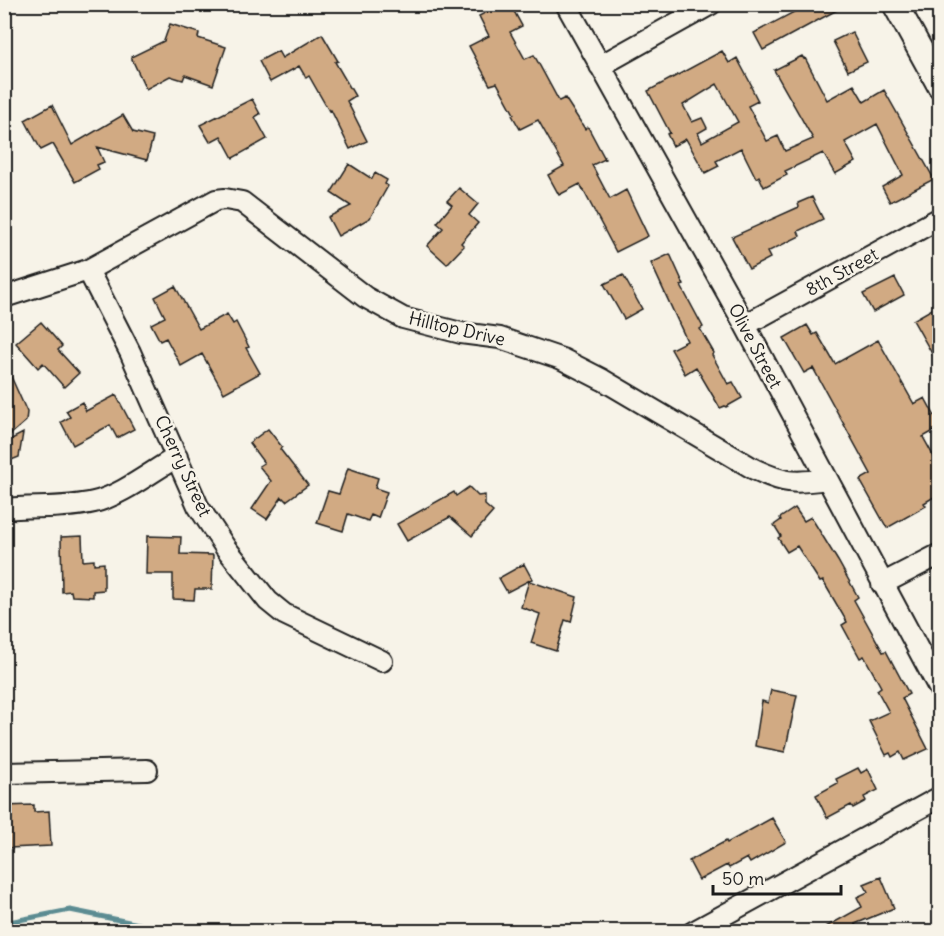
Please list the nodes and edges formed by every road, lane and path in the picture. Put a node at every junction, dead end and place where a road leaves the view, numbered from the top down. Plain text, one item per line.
1 (566, 4) edge
2 (711, 4) edge
3 (894, 4) edge
4 (600, 66) junction
5 (939, 86) edge
6 (939, 218) edge
7 (88, 270) junction
8 (4, 297) edge
9 (745, 325) junction
10 (177, 457) junction
11 (826, 478) junction
12 (4, 509) edge
13 (939, 554) edge
14 (882, 584) junction
15 (382, 661) dead end
16 (939, 690) edge
17 (147, 770) dead end
18 (4, 773) edge
19 (939, 797) edge
20 (693, 932) edge

1 - 4 street, Olive Street
2 - 4 street
3 - 5 street
4 - 9 street, Olive Street
6 - 9 street, 8th Street
7 - 8 street, Hilltop Drive
7 - 10 street, Cherry Street
7 - 11 street, Hilltop Drive
9 - 11 street, Olive Street
10 - 12 street
10 - 15 street, Cherry Street
11 - 14 street, Olive Street
13 - 14 street
14 - 16 street, Olive Street
17 - 18 street
19 - 20 street

